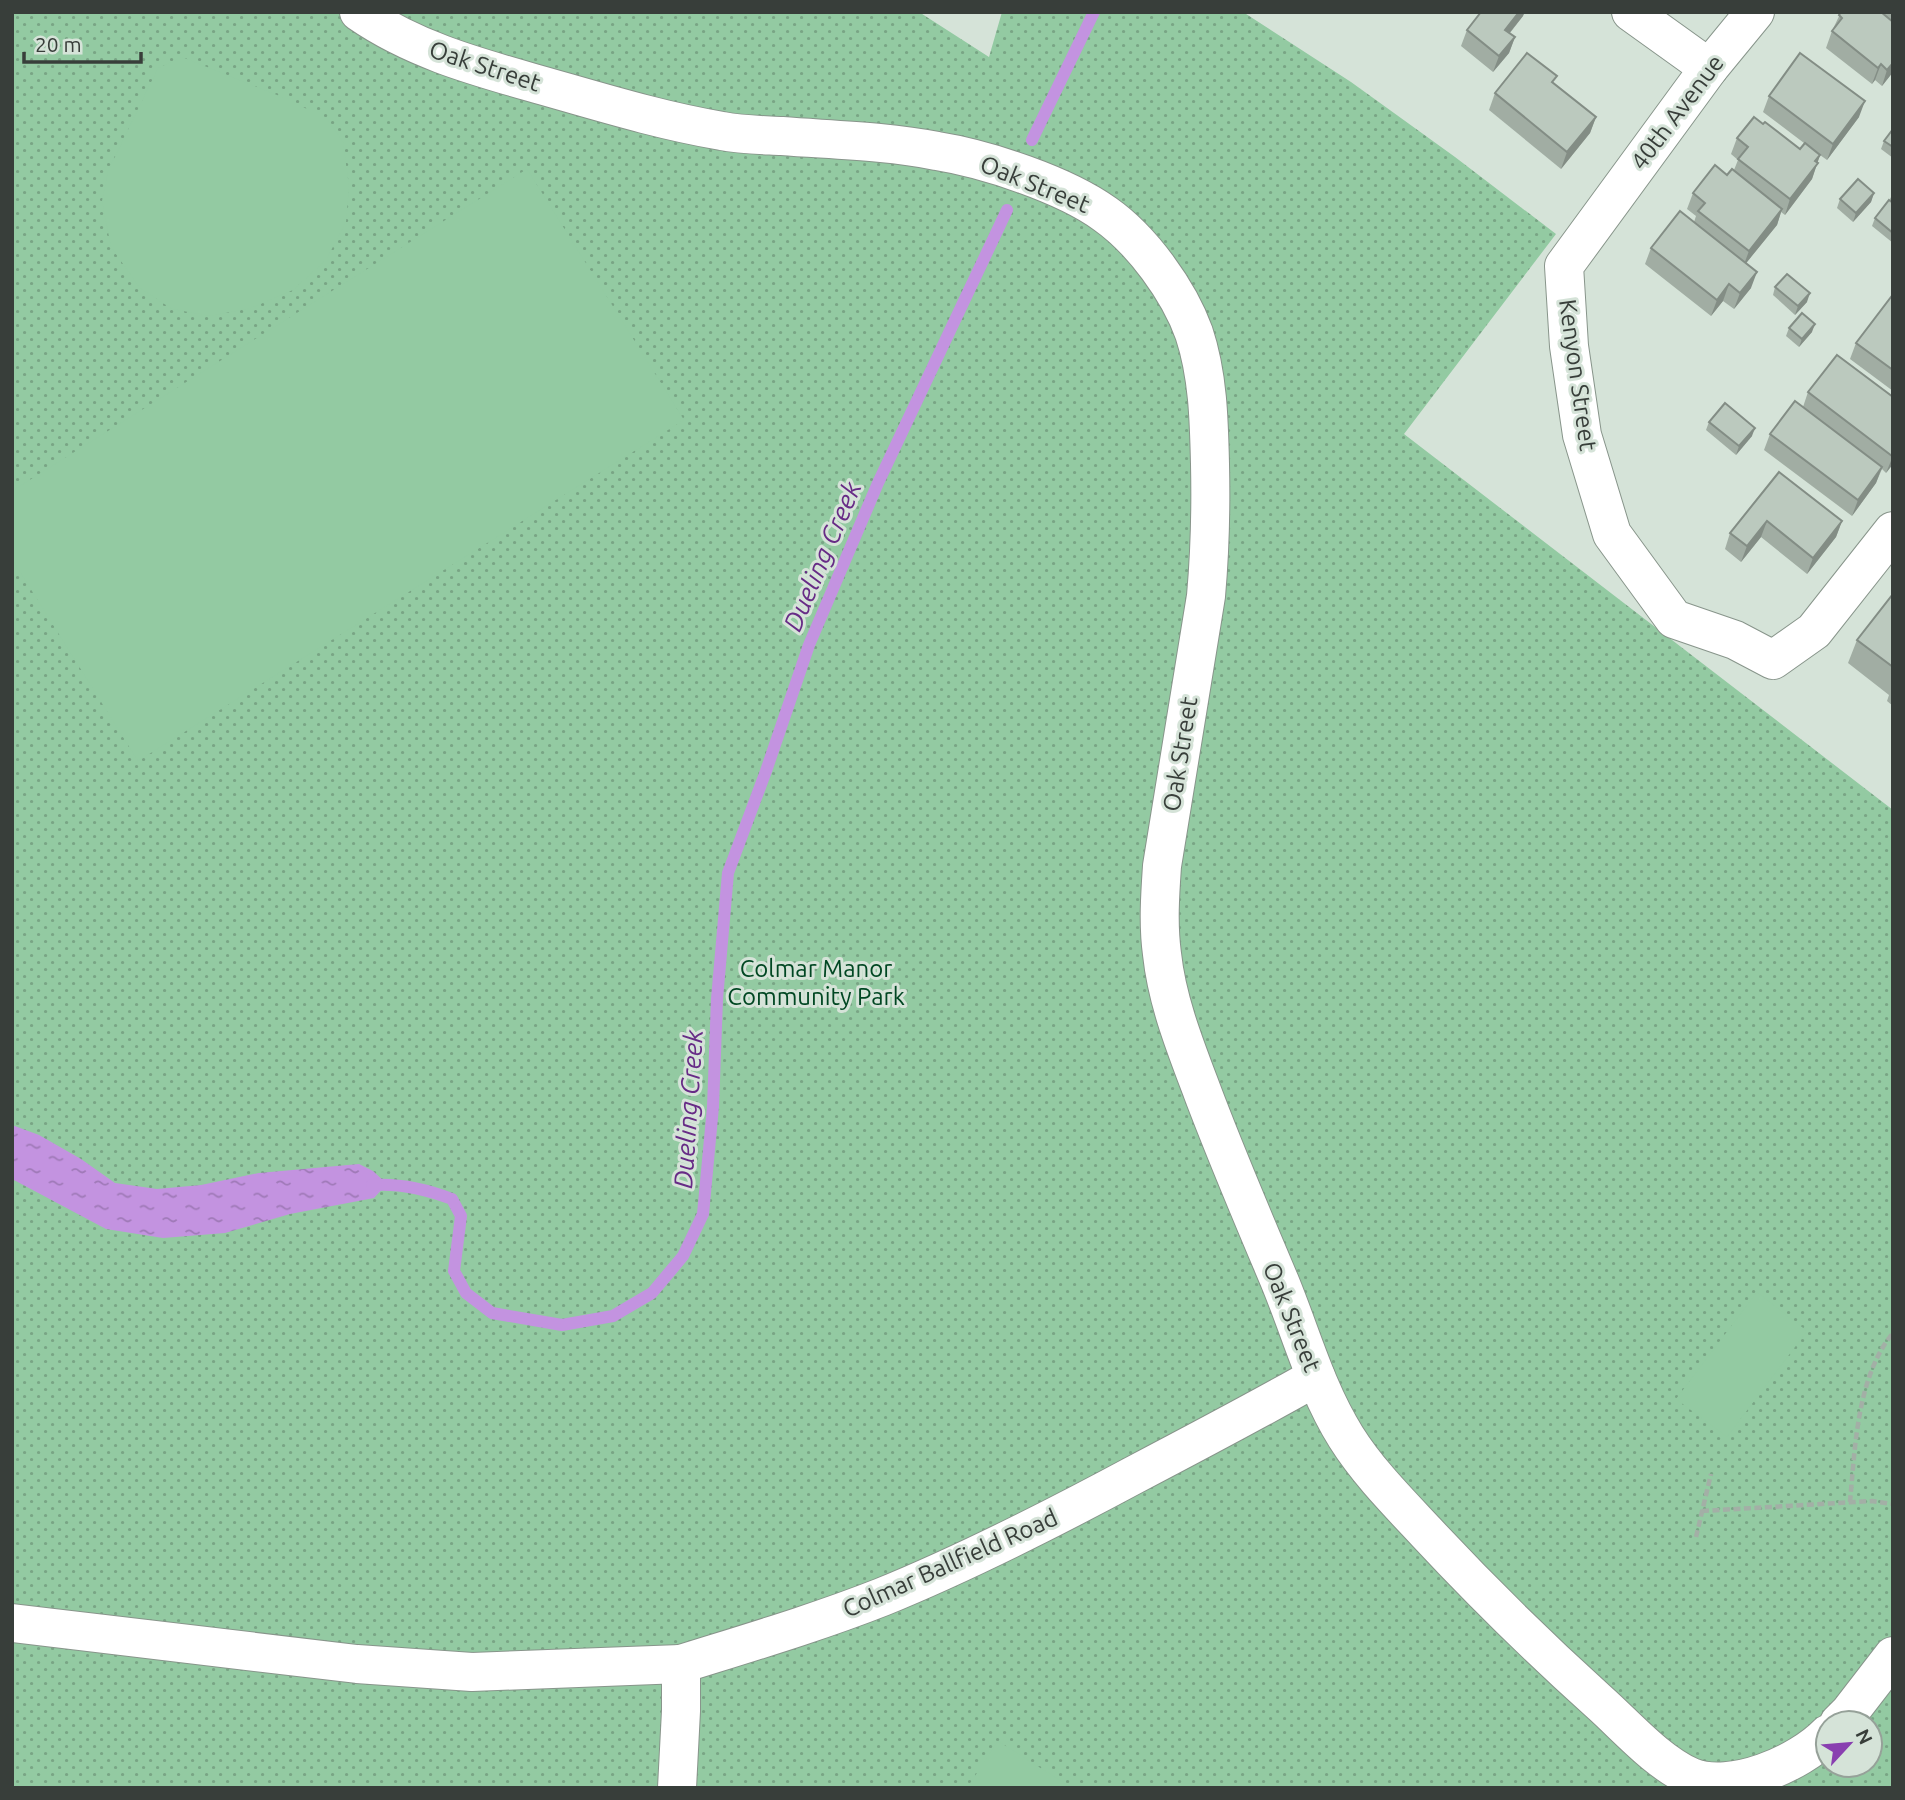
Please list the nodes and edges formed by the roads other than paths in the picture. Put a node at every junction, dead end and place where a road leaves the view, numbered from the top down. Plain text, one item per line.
1 (359, 12) edge
2 (1631, 12) edge
3 (1755, 12) edge
4 (1709, 68) junction
5 (1601, 214) joint
6 (1893, 531) edge
7 (1316, 1377) junction
8 (12, 1623) edge
9 (1893, 1656) edge
10 (681, 1664) junction
11 (1852, 1709) edge
12 (1814, 1745) edge
13 (677, 1788) edge

1 - 7 street, Oak Street
2 - 4 street
3 - 4 street, 40th Avenue
4 - 5 street, 40th Avenue
5 - 6 street, Kenyon Street
7 - 10 street, Colmar Ballfield Road
7 - 12 street, Oak Street
8 - 10 street, Colmar Ballfield Road
9 - 11 street
10 - 13 street

